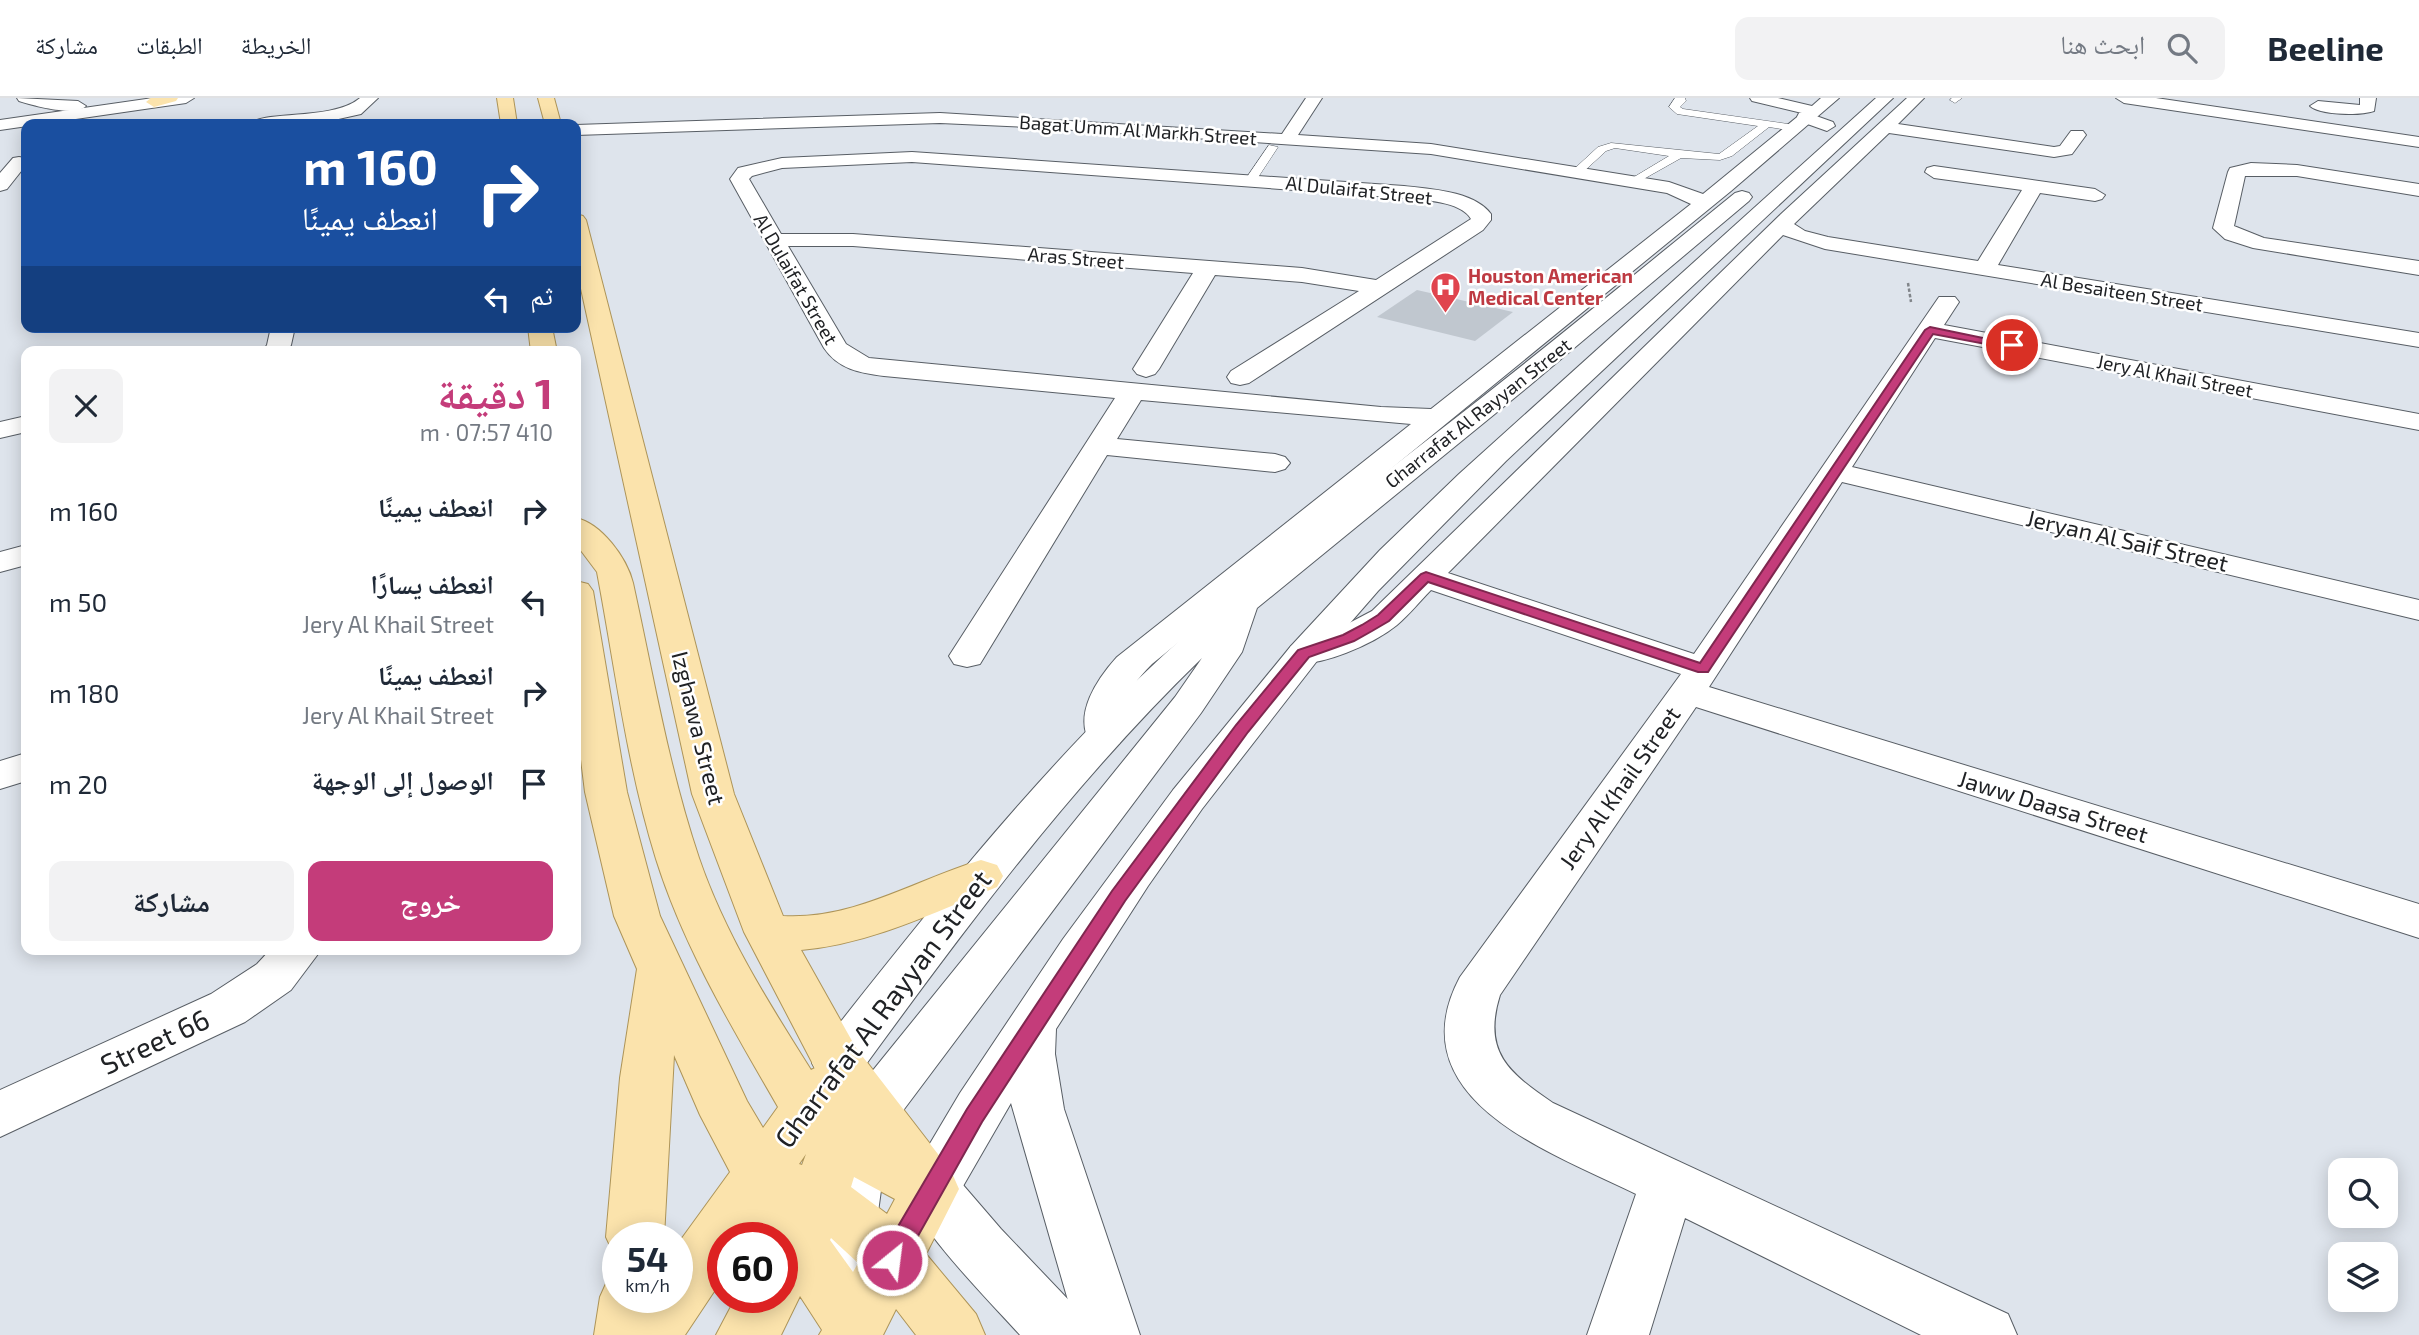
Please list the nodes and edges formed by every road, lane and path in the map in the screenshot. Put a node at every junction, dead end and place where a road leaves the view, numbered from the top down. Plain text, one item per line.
1 (25, 98) edge
2 (131, 98) edge
3 (186, 98) edge
4 (370, 98) edge
5 (505, 98) edge
6 (546, 98) edge
7 (1314, 98) edge
8 (1680, 98) edge
9 (1758, 98) edge
10 (1777, 98) edge
11 (1858, 98) edge
12 (1885, 98) edge
13 (1916, 98) edge
14 (2124, 98) edge
15 (2368, 98) edge
16 (162, 100) edge
17 (2164, 101) edge
18 (43, 103) junction
19 (2305, 104) dead end
20 (956, 105) dead end
21 (78, 106) junction
22 (1745, 111) dead end
23 (1813, 113) edge
24 (2256, 117) junction
25 (940, 118) junction
26 (5, 119) edge
27 (312, 119) edge
28 (508, 119) edge
29 (551, 119) edge
30 (1734, 120) junction
31 (2142, 120) dead end
32 (1767, 124) junction
33 (1884, 127) junction
34 (1148, 130) junction
35 (581, 132) edge
36 (2238, 134) dead end
37 (2077, 135) dead end
38 (2419, 142) edge
39 (1280, 143) junction
40 (1679, 154) junction
41 (1121, 157) junction
42 (15, 163) edge
43 (1577, 172) junction
44 (1934, 172) dead end
45 (1251, 180) junction
46 (1633, 182) junction
47 (0, 185) edge
48 (2034, 186) junction
49 (2419, 190) edge
50 (1714, 195) junction
51 (2095, 195) dead end
52 (1782, 214) junction
53 (774, 240) junction
54 (581, 241) edge
55 (1825, 243) junction
56 (1756, 251) junction
57 (1703, 266) junction
58 (2419, 268) edge
59 (1207, 269) junction
60 (1984, 270) junction
61 (1378, 287) junction
62 (1579, 318) junction
63 (2416, 340) edge
64 (2419, 364) edge
65 (1240, 377) dead end
66 (1139, 380) junction
67 (1363, 413) junction
68 (1435, 416) junction
69 (2419, 422) edge
70 (21, 425) edge
71 (0, 430) edge
72 (1406, 440) junction
73 (1099, 446) junction
74 (1275, 463) dead end
75 (1836, 472) junction
76 (581, 532) edge
77 (21, 556) edge
78 (0, 562) edge
79 (1426, 577) junction
80 (1244, 601) junction
81 (2419, 610) edge
82 (581, 625) edge
83 (1304, 654) junction
84 (967, 656) dead end
85 (1695, 681) junction
86 (1105, 735) junction
87 (21, 768) edge
88 (0, 776) edge
89 (981, 876) junction
90 (2419, 921) edge
91 (767, 932) junction
92 (294, 955) edge
93 (660, 971) junction
94 (1031, 1027) junction
95 (838, 1063) junction
96 (0, 1114) edge
97 (844, 1127) junction
98 (760, 1175) junction
99 (1667, 1185) junction
100 (931, 1189) junction
101 (636, 1222) edge
102 (813, 1234) edge
103 (892, 1260) junction
104 (693, 1273) edge
105 (628, 1313) edge
106 (665, 1313) edge
107 (760, 1313) edge
108 (855, 1332) edge
109 (625, 1335) edge
110 (649, 1335) edge
111 (747, 1335) edge
112 (954, 1335) edge
113 (1060, 1335) edge
114 (1109, 1335) edge
115 (1618, 1335) edge
116 (1986, 1335) edge

1 - 18 street
2 - 21 street
3 - 16 street
4 - 27 street
5 - 28 main road
6 - 29 main road
7 - 39 street
8 - 30 lane
9 - 23 street
10 - 23 street
11 - 23 street, Gharrafat Al Rayyan Street
12 - 52 street, Gharrafat Al Rayyan Street
13 - 33 street, Gharrafat Al Rayyan Street
14 - 17 street
15 - 19 street
16 - 26 street
17 - 24 street
17 - 31 street
18 - 21 street
18 - 26 street
20 - 25 street
21 - 26 street
22 - 30 lane
23 - 32 lane
23 - 50 street, Gharrafat Al Rayyan Street
23 - 62 street, Gharrafat Al Rayyan Street
24 - 36 street
24 - 38 street
25 - 34 street, Bagat Umm Al Markh Street
25 - 35 street, Bagat Umm Al Markh Street
30 - 32 lane
32 - 40 lane
33 - 37 street
33 - 52 street, Gharrafat Al Rayyan Street
34 - 39 street, Bagat Umm Al Markh Street
34 - 41 street
39 - 43 street, Bagat Umm Al Markh Street
39 - 45 lane
40 - 43 lane
40 - 46 lane
41 - 45 street, Al Dulaifat Street
41 - 53 street, Al Dulaifat Street
42 - 47 street
43 - 46 street, Bagat Umm Al Markh Street
44 - 48 street
45 - 61 street, Al Dulaifat Street
46 - 50 street, Bagat Umm Al Markh Street
48 - 51 street
48 - 60 street
49 - 58 street
50 - 62 street, Gharrafat Al Rayyan Street
52 - 55 street, Al Besaiteen Street
52 - 56 street, Gharrafat Al Rayyan Street
52 - 57 street, Gharrafat Al Rayyan Street
53 - 59 street, Aras Street
53 - 66 street, Al Dulaifat Street
54 - 91 main road, Izghawa Street
55 - 56 street, Al Besaiteen Street
55 - 60 street, Al Besaiteen Street
56 - 57 street, Al Besaiteen Street
56 - 79 street, Gharrafat Al Rayyan Street
57 - 83 street, Gharrafat Al Rayyan Street
59 - 61 street, Aras Street
59 - 66 street
60 - 63 street, Al Besaiteen Street
61 - 65 street, Al Dulaifat Street
62 - 68 street, Gharrafat Al Rayyan Street
62 - 80 street, Gharrafat Al Rayyan Street
63 - 64 street
66 - 67 street, Al Dulaifat Street
66 - 73 street
67 - 68 street, Al Dulaifat Street
67 - 72 street, Al Dulaifat Street
68 - 72 street, Gharrafat Al Rayyan Street
69 - 75 street, Jery Al Khail Street
70 - 71 street
72 - 86 street, Gharrafat Al Rayyan Street
73 - 74 street
73 - 84 street
75 - 81 street, Jeryan Al Saif Street
75 - 85 street, Jery Al Khail Street
76 - 97 main road
77 - 78 street
79 - 83 street, Gharrafat Al Rayyan Street
79 - 85 street, Jaww Daasa Street
80 - 86 street, Gharrafat Al Rayyan Street
80 - 97 street
82 - 93 main road
83 - 94 street, Gharrafat Al Rayyan Street
85 - 90 street, Jaww Daasa Street
85 - 99 street, Jery Al Khail Street
86 - 89 street, Gharrafat Al Rayyan Street
87 - 88 street
89 - 91 main road
89 - 95 street, Gharrafat Al Rayyan Street
91 - 95 main road, Izghawa Street
92 - 96 street, Street 66
93 - 98 main road
93 - 101 main road
94 - 100 street, Gharrafat Al Rayyan Street
94 - 114 street
95 - 97 main road
97 - 98 main road, Gharrafat Al Rayyan Street
97 - 100 main road
97 - 102 street
98 - 102 main road
98 - 104 main road, Gharrafat Al Rayyan Street
99 - 115 street
99 - 116 street, Jery Al Khail Street
100 - 103 main road, Gharrafat Al Rayyan Street
100 - 113 street
102 - 103 main road
102 - 108 main road
103 - 108 main road, Gharrafat Al Rayyan Street
103 - 112 main road
105 - 109 main road
106 - 110 main road, Gharrafat Al Rayyan Street
107 - 111 main road

